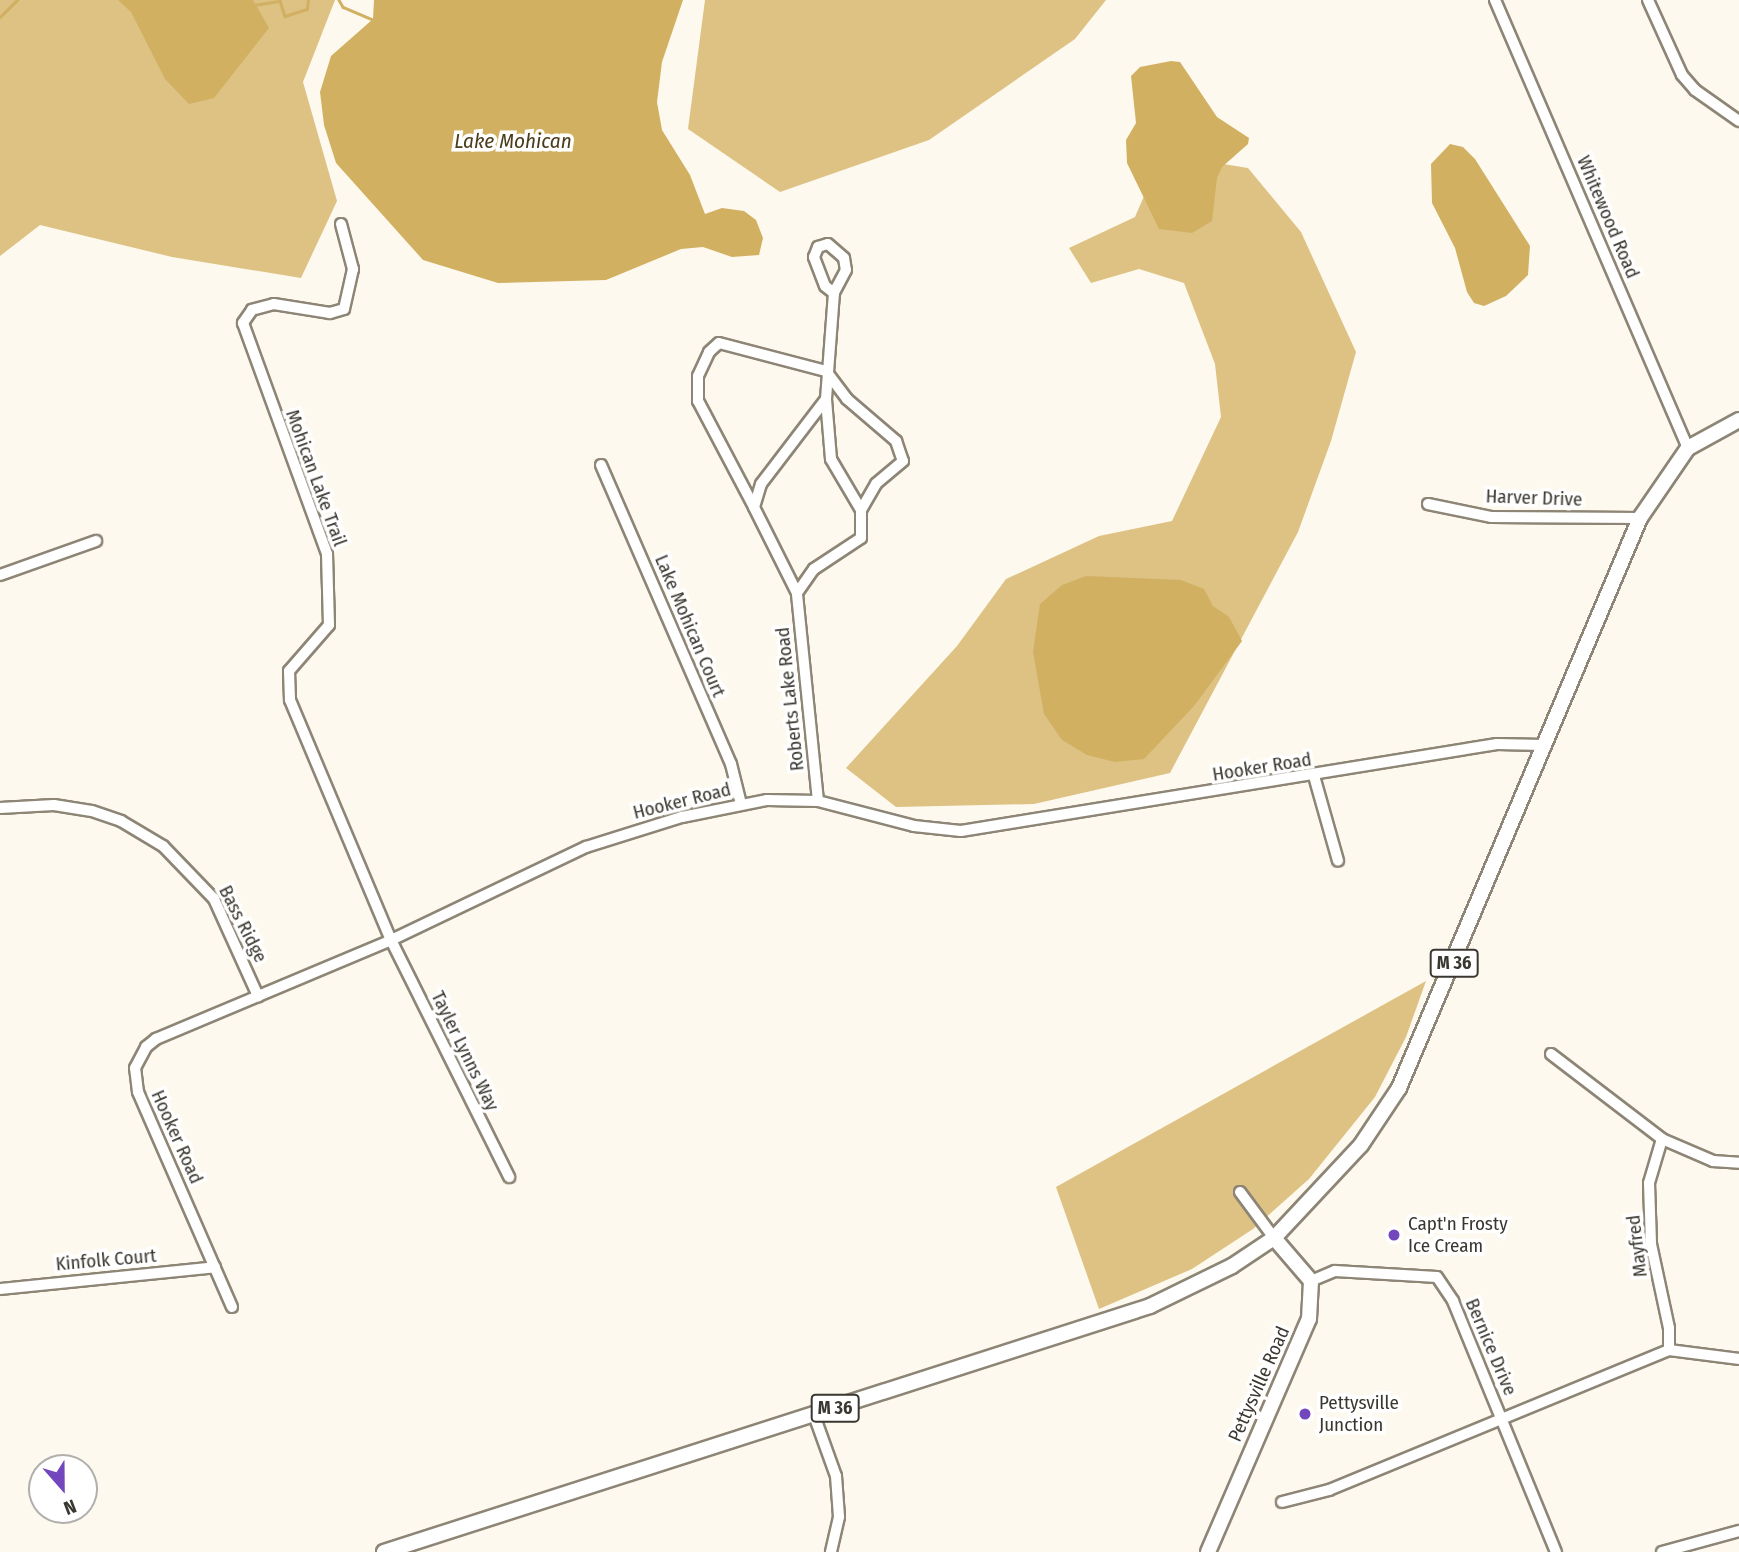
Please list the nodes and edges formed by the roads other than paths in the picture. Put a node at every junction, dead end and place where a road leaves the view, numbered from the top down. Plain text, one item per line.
1 (1495, 0) edge
2 (1648, 0) edge
3 (1739, 121) edge
4 (341, 224) dead end
5 (834, 293) dead end
6 (826, 371) junction
7 (826, 399) junction
8 (1739, 420) edge
9 (1688, 448) junction
10 (601, 465) dead end
11 (1428, 504) dead end
12 (754, 507) junction
13 (861, 510) junction
14 (1640, 517) junction
15 (96, 541) dead end
16 (0, 575) edge
17 (797, 593) junction
18 (1544, 745) junction
19 (1314, 776) junction
20 (818, 801) junction
21 (741, 804) junction
22 (0, 808) edge
23 (1338, 861) dead end
24 (391, 940) junction
25 (258, 996) junction
26 (1551, 1054) dead end
27 (1662, 1139) junction
28 (1739, 1163) edge
29 (509, 1177) dead end
30 (1240, 1192) dead end
31 (1275, 1238) junction
32 (215, 1268) junction
33 (1311, 1281) junction
34 (0, 1289) edge
35 (232, 1307) dead end
36 (1669, 1350) junction
37 (1739, 1359) edge
38 (814, 1415) junction
39 (1502, 1418) junction
40 (1282, 1502) dead end
41 (1739, 1531) edge
42 (384, 1552) edge
43 (831, 1552) edge
44 (1208, 1552) edge
45 (1556, 1552) edge
46 (1662, 1552) edge

1 - 9 street, Whitewood Road
2 - 3 street
4 - 24 street, Mohican Lake Trail
5 - 6 street
6 - 7 street
6 - 12 street, Roberts Lake Road
6 - 13 street
7 - 12 street
7 - 13 street
8 - 9 main road, M 36
9 - 14 main road, M 36
10 - 21 street, Lake Mohican Court
11 - 14 street, Harver Drive
12 - 17 street, Roberts Lake Road
13 - 17 street
14 - 18 main road, M 36
15 - 16 street
17 - 20 street, Roberts Lake Road
18 - 19 street, Hooker Road
18 - 31 main road, M 36
19 - 20 street, Hooker Road
19 - 23 street
20 - 21 street, Hooker Road
21 - 24 street, Hooker Road
22 - 25 street, Bass Ridge
24 - 25 street, Hooker Road
24 - 29 street, Tayler Lynns Way
25 - 32 street, Hooker Road
26 - 27 street
27 - 28 street
27 - 36 street, Mayfred
30 - 31 street
31 - 33 main road
31 - 38 main road, M 36
32 - 34 street, Kinfolk Court
32 - 35 street, Hooker Road
33 - 39 street, Bernice Drive
33 - 44 main road, Pettysville Road
36 - 37 street
36 - 39 street
38 - 42 main road, M 36
38 - 43 street
39 - 40 street
39 - 45 street, Bernice Drive
41 - 46 street

